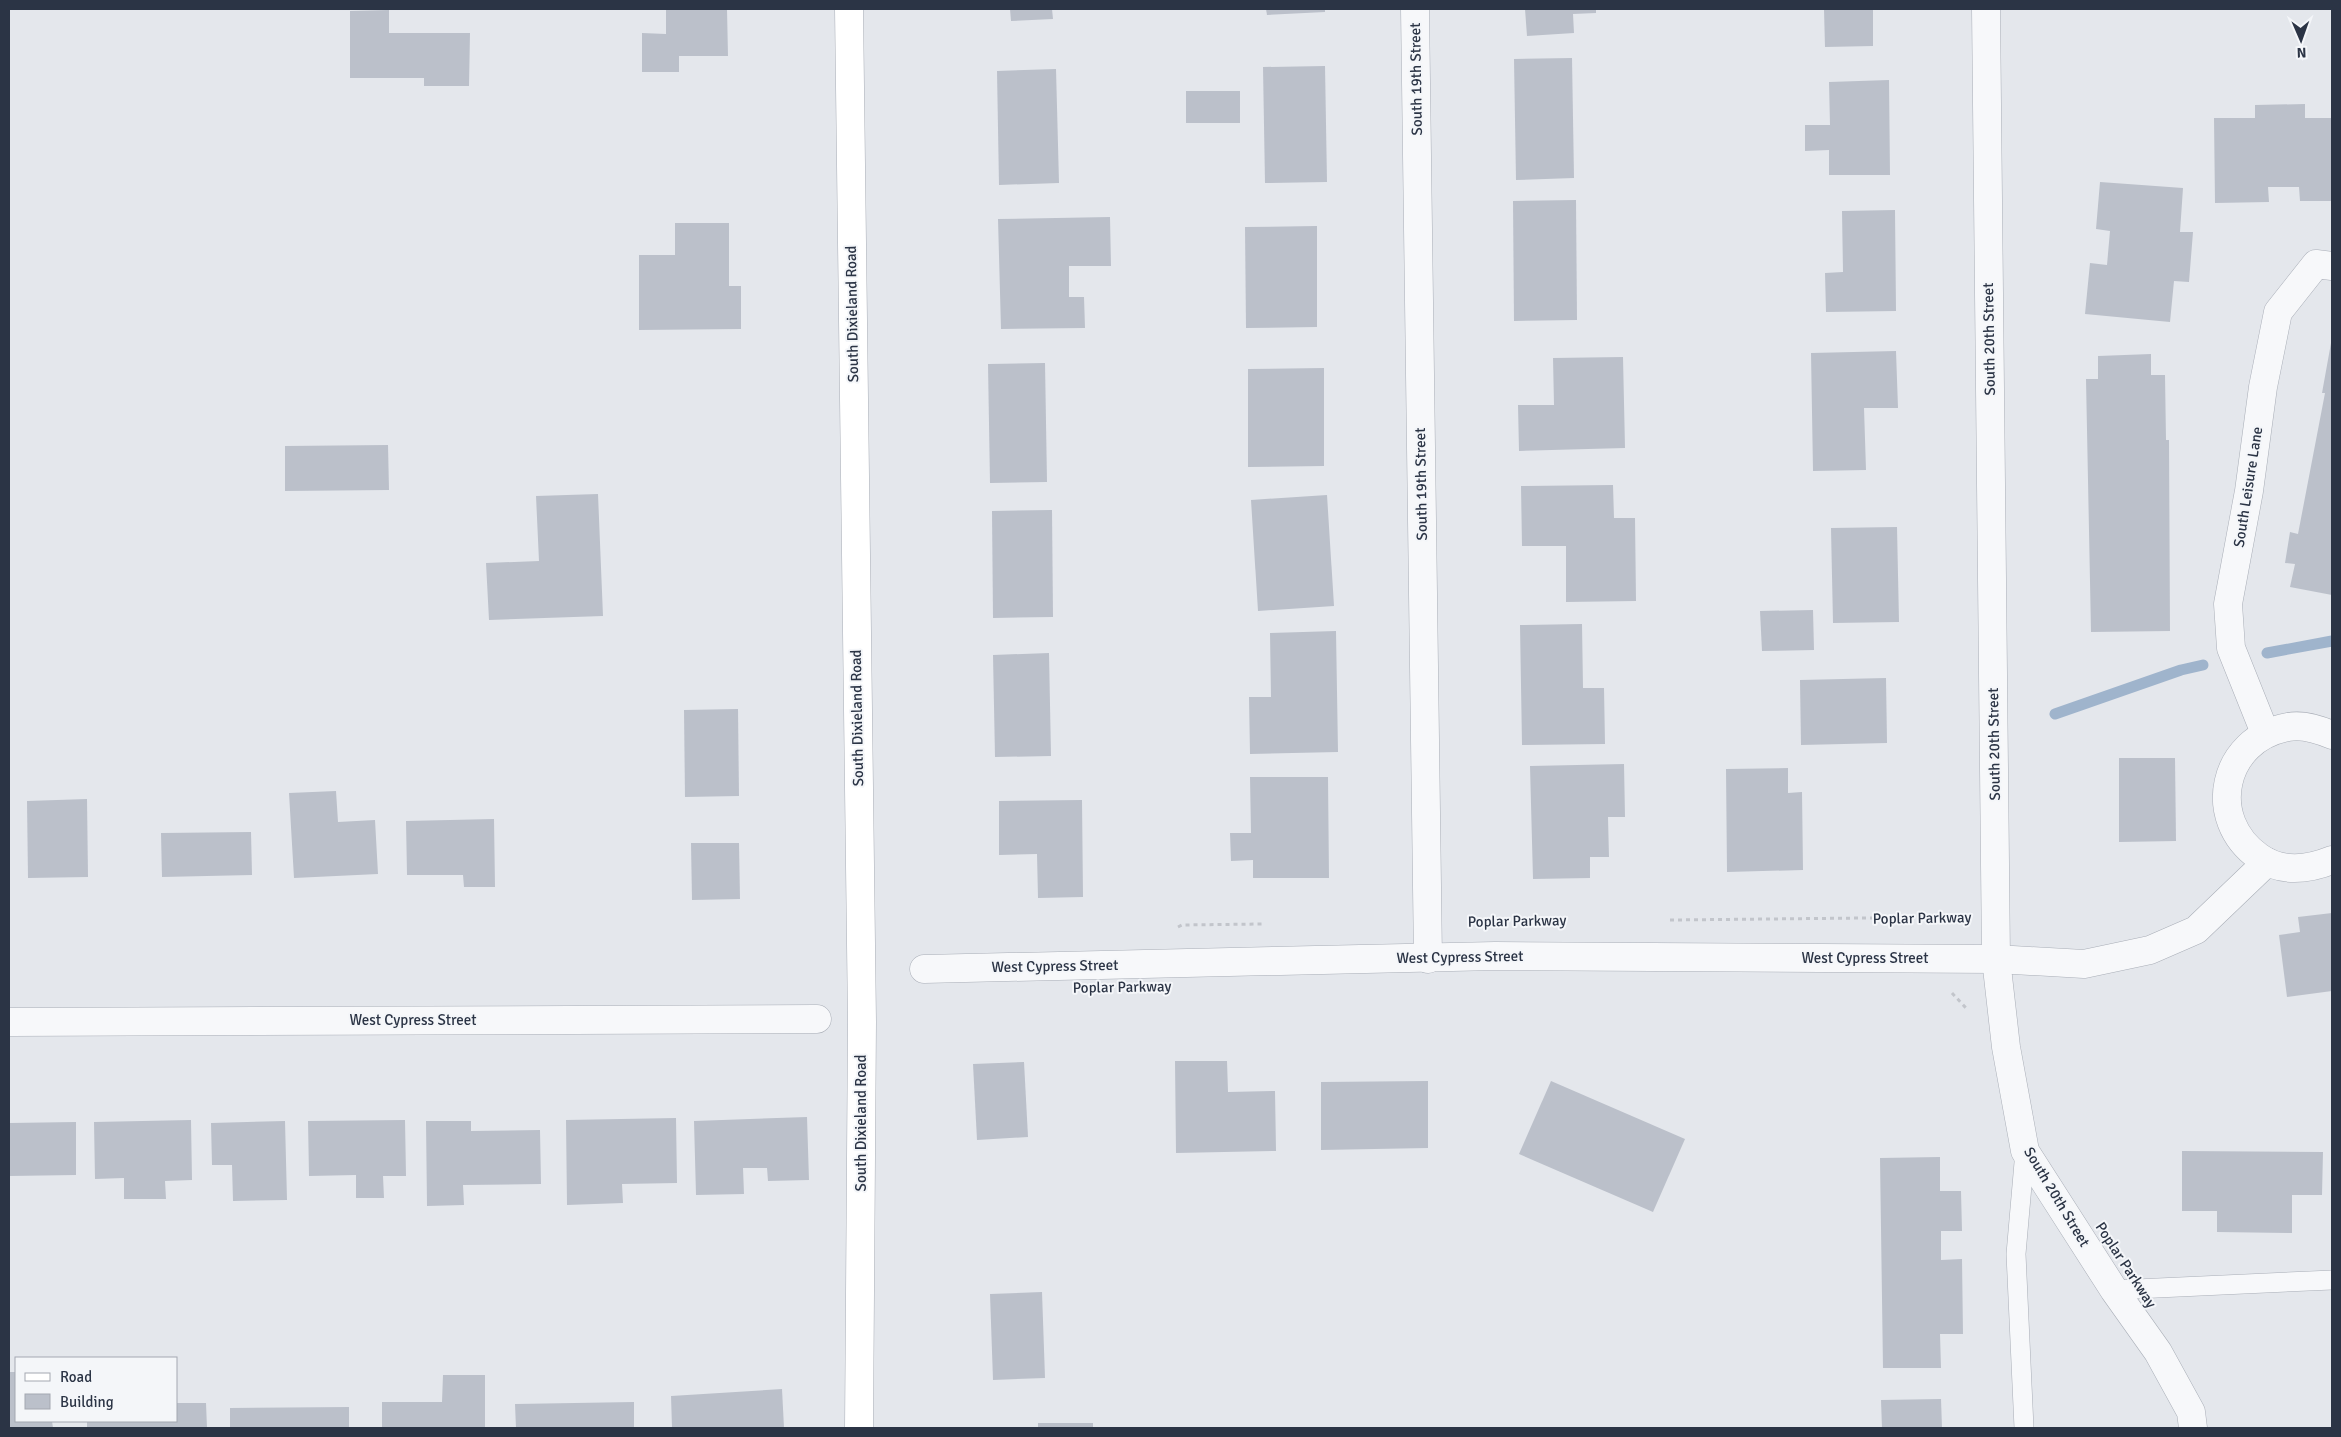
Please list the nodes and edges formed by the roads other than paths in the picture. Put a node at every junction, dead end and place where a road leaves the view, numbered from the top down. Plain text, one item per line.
1 (848, 9) edge
2 (1415, 9) edge
3 (1986, 9) edge
4 (2332, 266) edge
5 (2265, 734) junction
6 (2332, 734) edge
7 (2332, 860) edge
8 (2267, 862) junction
9 (1996, 958) junction
10 (1428, 959) junction
11 (924, 969) dead end
12 (817, 1019) dead end
13 (9, 1022) edge
14 (2025, 1151) junction
15 (2332, 1280) edge
16 (2114, 1290) junction
17 (859, 1428) edge
18 (2024, 1428) edge
19 (2193, 1428) edge

1 - 17 main road, South Dixieland Road
2 - 10 street, South 19th Street
3 - 9 street, South 20th Street
4 - 5 street, South Leisure Lane
5 - 6 street
5 - 8 street
7 - 8 street
8 - 9 street, West Cypress Street
9 - 10 street, West Cypress Street
9 - 14 street, South 20th Street
10 - 11 street, West Cypress Street
12 - 13 street, West Cypress Street
14 - 16 street, South 20th Street
14 - 18 lane
15 - 16 lane
16 - 19 street, South 20th Street

